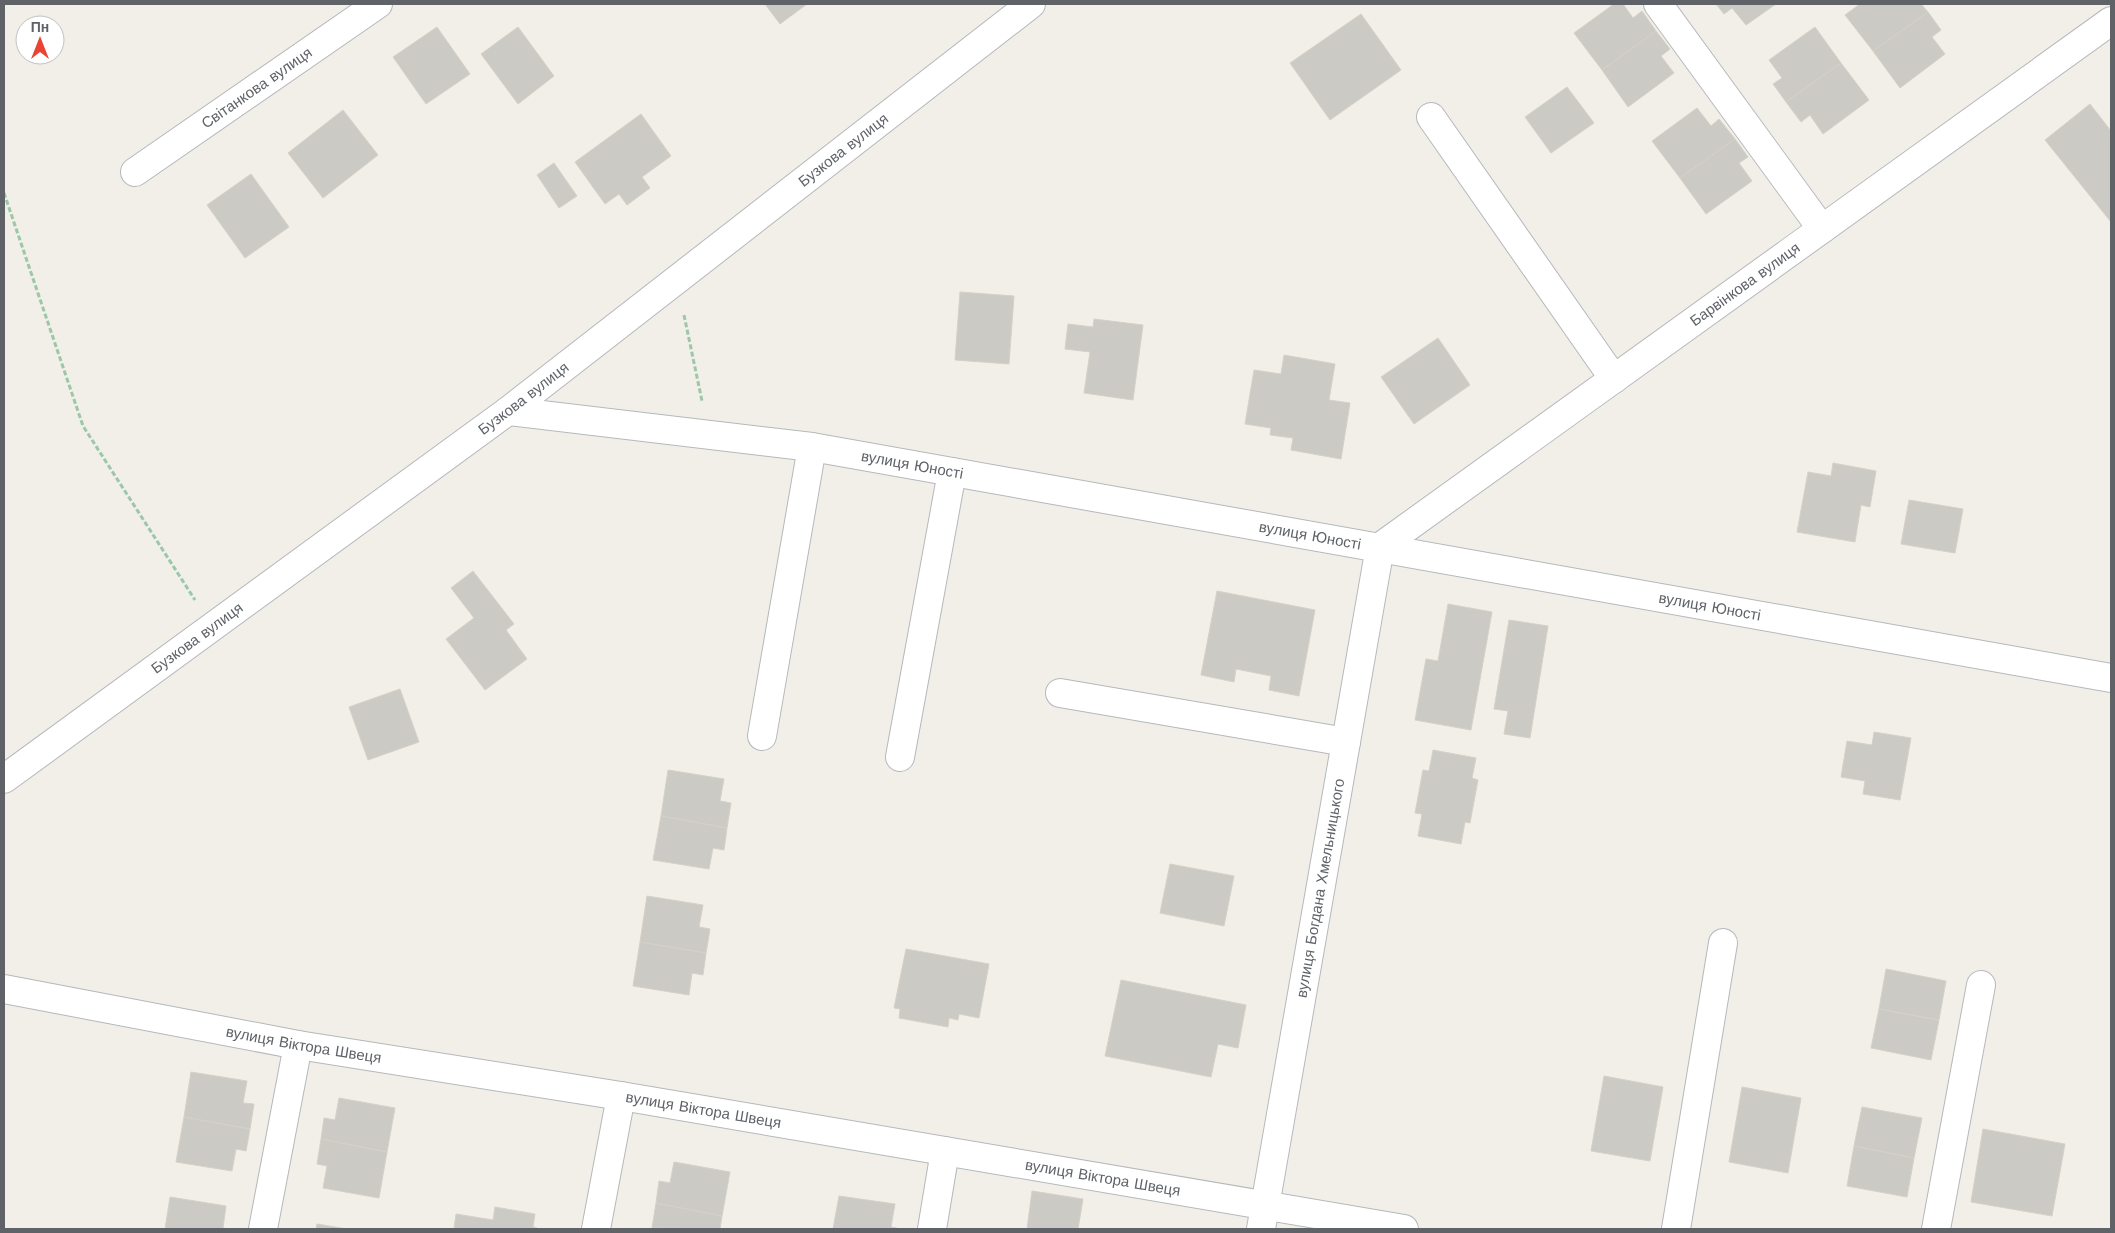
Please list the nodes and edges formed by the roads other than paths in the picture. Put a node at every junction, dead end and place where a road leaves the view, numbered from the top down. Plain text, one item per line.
1 (378, 4) edge
2 (1031, 4) edge
3 (1658, 4) edge
4 (2111, 21) edge
5 (1431, 117) dead end
6 (135, 172) dead end
7 (1822, 229) junction
8 (1614, 378) junction
9 (508, 411) junction
10 (812, 447) junction
11 (952, 472) junction
12 (1380, 547) junction
13 (2111, 678) edge
14 (1060, 693) dead end
15 (762, 736) dead end
16 (1346, 742) junction
17 (900, 757) dead end
18 (4, 779) edge
19 (1723, 943) dead end
20 (1981, 985) dead end
21 (4, 989) edge
22 (298, 1044) junction
23 (621, 1096) junction
24 (945, 1151) junction
25 (1263, 1217) edge
26 (264, 1229) edge
27 (596, 1229) edge
28 (932, 1229) edge
29 (1404, 1229) edge
30 (1676, 1229) edge
31 (1936, 1229) edge

1 - 6 street, Світанкова вулиця
2 - 9 street, Бузкова вулиця
3 - 7 street
4 - 7 street, Барвінкова вулиця
5 - 8 street
7 - 8 street, Барвінкова вулиця
8 - 12 street, Барвінкова вулиця
9 - 10 street, вулиця Юності
9 - 18 street, Бузкова вулиця
10 - 11 street, вулиця Юності
10 - 15 street
11 - 12 street, вулиця Юності
11 - 17 street
12 - 13 street, вулиця Юності
12 - 16 street, вулиця Богдана Хмельницького
14 - 16 street
16 - 25 street, вулиця Богдана Хмельницького
19 - 30 street
20 - 31 street
21 - 22 street, вулиця Віктора Швеця
22 - 23 street, вулиця Віктора Швеця
22 - 26 street
23 - 24 street, вулиця Віктора Швеця
23 - 27 street
24 - 25 street, вулиця Віктора Швеця
24 - 28 street
25 - 29 street, вулиця Віктора Швеця

